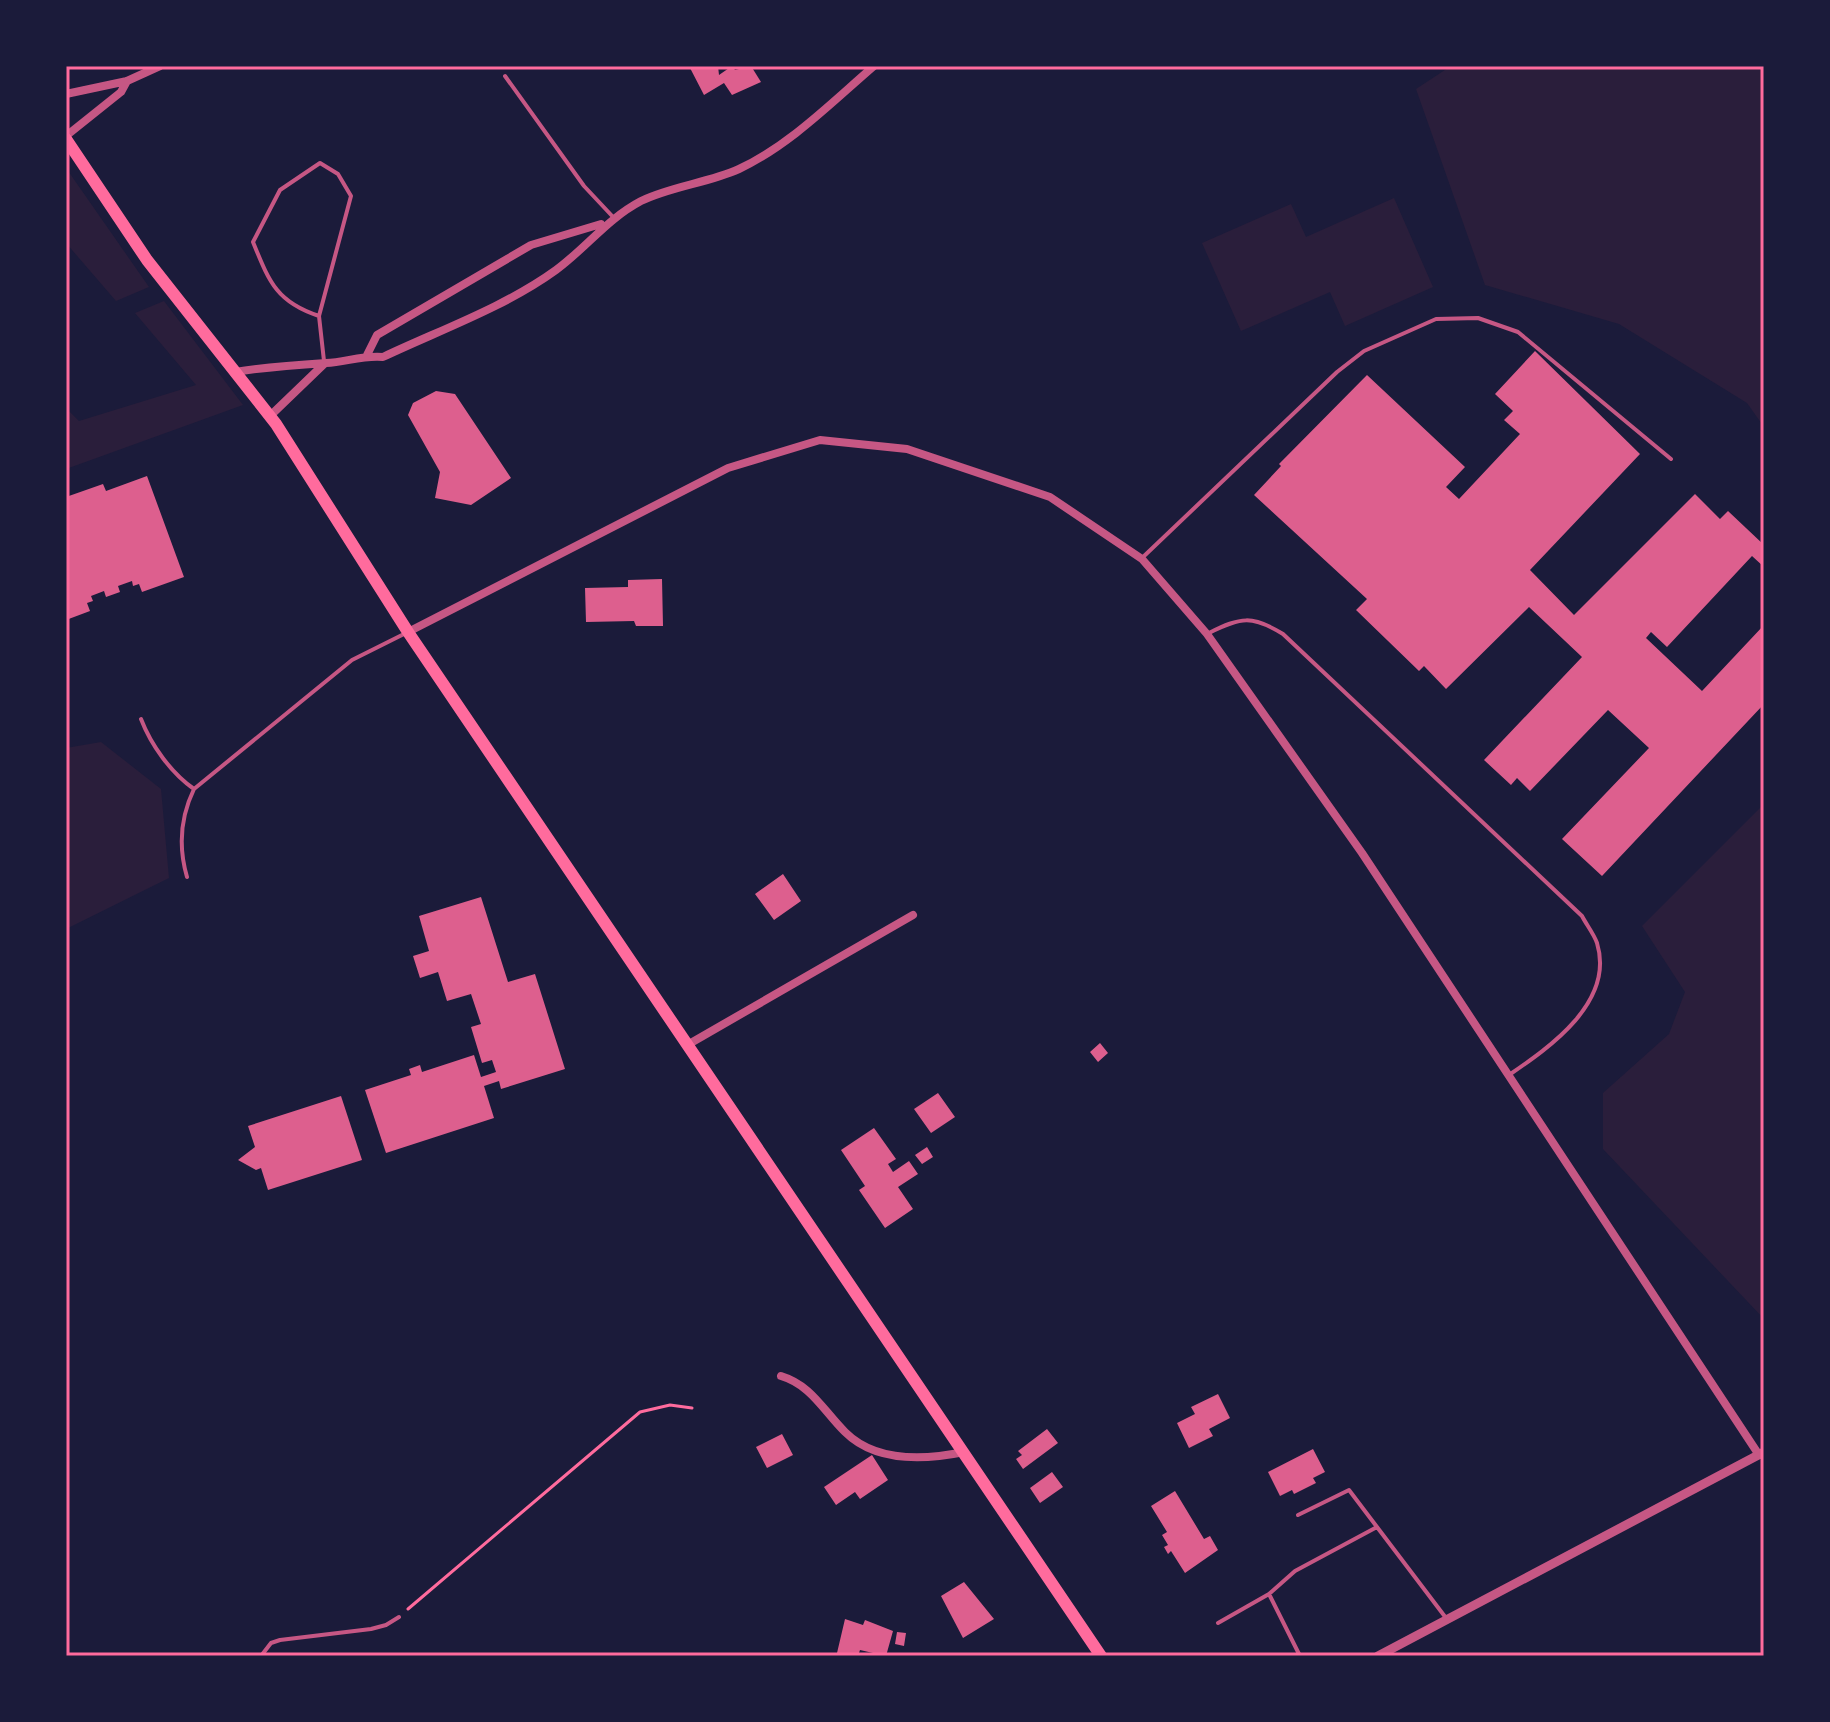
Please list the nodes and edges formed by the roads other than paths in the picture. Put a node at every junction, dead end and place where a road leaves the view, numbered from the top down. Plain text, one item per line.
1 (160, 66) edge
2 (874, 66) edge
3 (505, 76) dead end
4 (127, 81) junction
5 (66, 94) edge
6 (66, 138) edge
7 (610, 220) junction
8 (319, 316) junction
9 (367, 355) junction
10 (324, 363) junction
11 (235, 372) junction
12 (270, 416) junction
13 (1671, 459) dead end
14 (1142, 559) junction
15 (408, 632) junction
16 (1207, 634) junction
17 (141, 719) dead end
18 (194, 789) junction
19 (187, 877) dead end
20 (913, 915) dead end
21 (689, 1044) junction
22 (1509, 1075) junction
23 (781, 1376) dead end
24 (964, 1452) junction
25 (1761, 1453) edge
26 (1298, 1515) dead end
27 (1377, 1527) junction
28 (1269, 1594) junction
29 (399, 1617) road end
30 (1447, 1619) junction
31 (1218, 1623) dead end
32 (261, 1656) edge
33 (1101, 1656) edge
34 (1300, 1656) edge
35 (1378, 1656) edge

1 - 4 street
2 - 7 street
3 - 7 lane
4 - 5 street
4 - 6 street
6 - 11 main road
7 - 9 street
7 - 9 street
8 - 8 lane
8 - 10 lane
9 - 10 street
10 - 11 street
10 - 12 street
11 - 12 main road
12 - 15 main road
13 - 14 lane
14 - 15 street
14 - 16 street
15 - 18 lane
15 - 21 main road
16 - 22 street
16 - 22 lane
17 - 18 lane
18 - 19 lane
20 - 21 street
21 - 24 main road
22 - 25 street
23 - 24 street
24 - 33 main road
25 - 30 street
26 - 27 lane
27 - 28 lane
27 - 30 lane
28 - 31 lane
28 - 34 lane
29 - 32 lane
30 - 35 street

